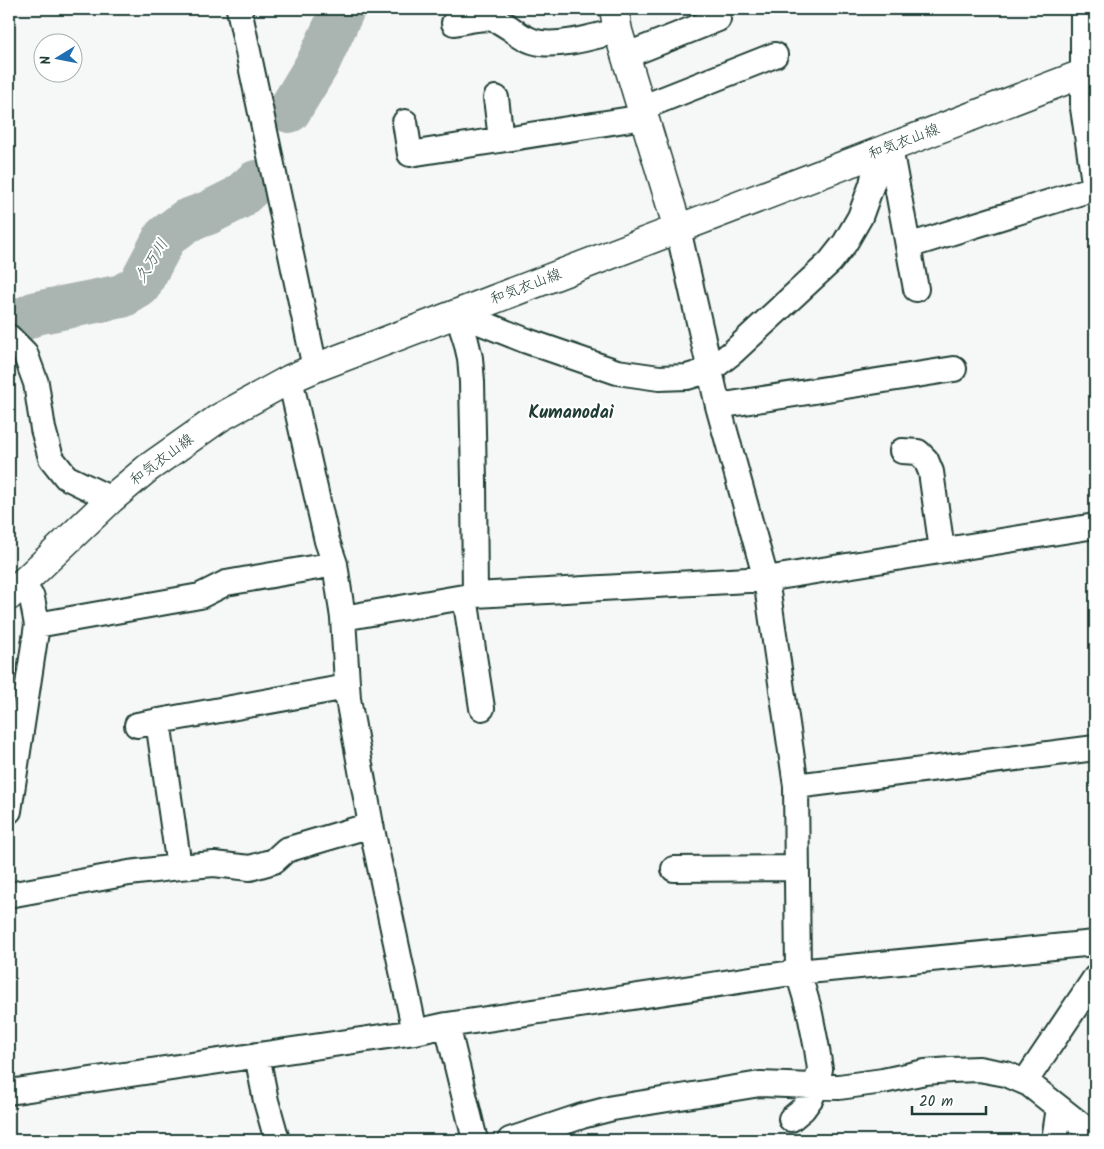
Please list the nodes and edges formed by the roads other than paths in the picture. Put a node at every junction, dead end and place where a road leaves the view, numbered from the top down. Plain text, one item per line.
1 (239, 9) edge
2 (1083, 9) edge
3 (718, 20) dead end
4 (454, 23) dead end
5 (619, 32) edge
6 (775, 55) dead end
7 (1089, 72) edge
8 (496, 98) dead end
9 (642, 112) junction
10 (405, 122) dead end
11 (501, 139) junction
12 (881, 151) junction
13 (1095, 188) edge
14 (678, 229) junction
15 (908, 246) junction
16 (916, 289) dead end
17 (457, 313) junction
18 (9, 337) edge
19 (315, 368) junction
20 (954, 369) dead end
21 (710, 370) junction
22 (290, 379) junction
23 (718, 406) junction
24 (902, 451) dead end
25 (111, 499) junction
26 (1095, 526) edge
27 (942, 550) junction
28 (334, 564) junction
29 (766, 579) junction
30 (16, 590) edge
31 (470, 596) junction
32 (343, 618) junction
33 (37, 625) junction
34 (347, 687) junction
35 (482, 708) dead end
36 (1095, 748) edge
37 (796, 786) junction
38 (9, 811) edge
39 (371, 825) junction
40 (179, 867) junction
41 (797, 868) junction
42 (674, 869) dead end
43 (9, 895) edge
44 (1095, 943) edge
45 (798, 972) junction
46 (1095, 978) edge
47 (447, 1025) junction
48 (414, 1032) junction
49 (257, 1056) junction
50 (1024, 1082) junction
51 (816, 1086) junction
52 (9, 1092) edge
53 (1059, 1108) junction
54 (791, 1119) dead end
55 (1095, 1136) edge
56 (277, 1140) edge
57 (475, 1140) edge
58 (510, 1140) edge
59 (1054, 1140) edge

1 - 19 street
2 - 7 street
3 - 5 street
4 - 5 street
5 - 9 main road
6 - 9 street
7 - 12 main road, 和気衣山線
7 - 13 street
8 - 11 street
9 - 11 street
9 - 14 main road
10 - 11 street
12 - 14 main road, 和気衣山線
12 - 15 street
12 - 21 street
13 - 15 street
14 - 17 main road, 和気衣山線
14 - 21 street
15 - 16 street
17 - 19 main road, 和気衣山線
17 - 21 street
17 - 31 street
18 - 25 street
19 - 22 main road, 和気衣山線
20 - 23 street
21 - 23 street
22 - 25 main road, 和気衣山線
22 - 28 street
23 - 29 street
24 - 27 street
25 - 30 main road, 和気衣山線
26 - 27 street
27 - 29 street
28 - 32 street
28 - 33 street
29 - 31 street
29 - 37 street
30 - 33 street
31 - 32 street
31 - 35 street
32 - 34 street
33 - 38 street
34 - 39 street
34 - 40 street
36 - 37 street
37 - 41 street
39 - 40 street
39 - 48 street
40 - 43 street
41 - 42 street
41 - 45 street
44 - 45 street
45 - 47 street
45 - 51 street
46 - 50 street
47 - 48 street
47 - 57 street
48 - 49 street
49 - 52 street
49 - 56 street
50 - 51 street
50 - 53 street
51 - 54 street
51 - 58 street
53 - 55 street
53 - 59 street

